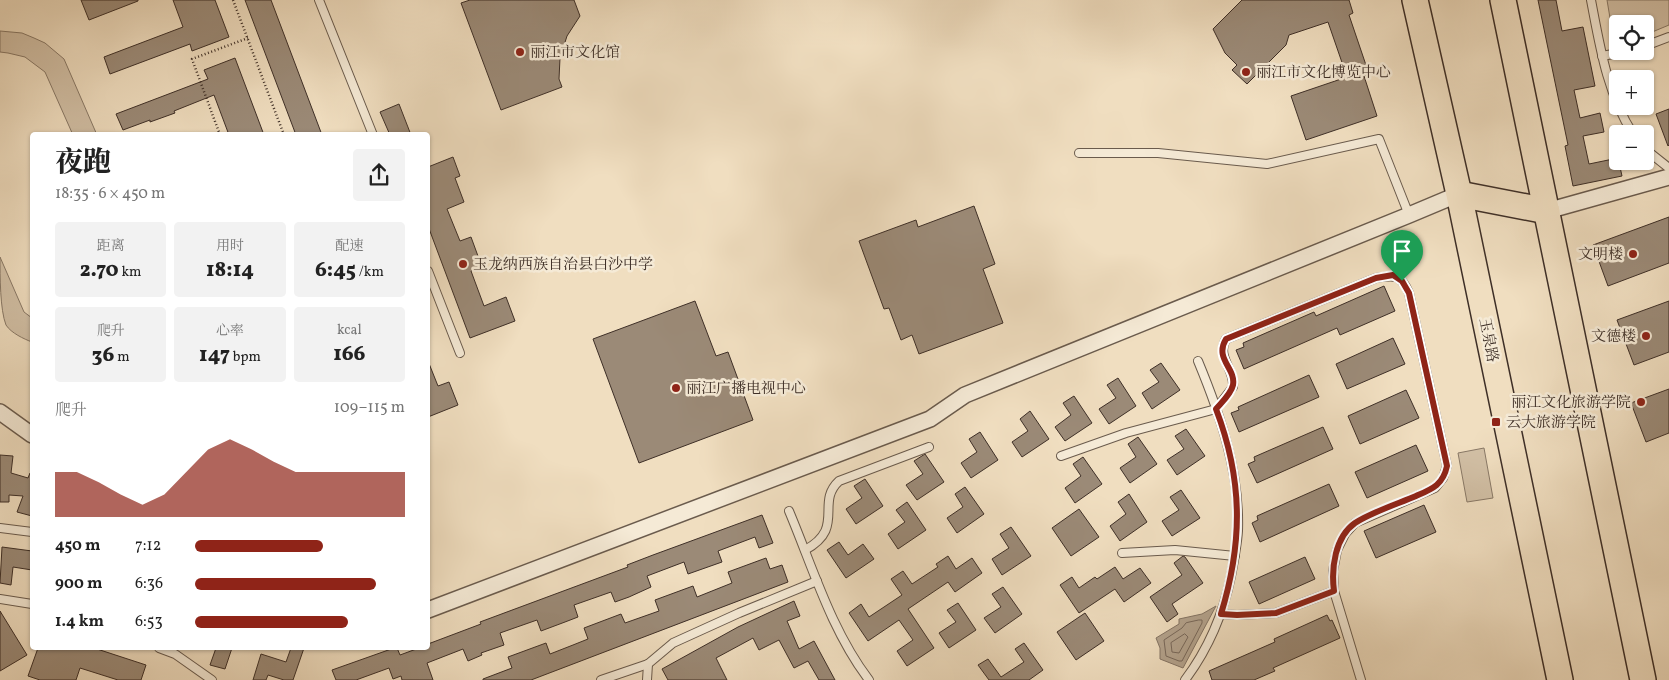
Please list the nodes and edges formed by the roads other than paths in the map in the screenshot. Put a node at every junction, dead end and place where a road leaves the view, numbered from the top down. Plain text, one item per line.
1 (319, 0) edge
2 (1415, 0) edge
3 (1504, 0) edge
4 (1591, 0) edge
5 (1669, 37) edge
6 (1654, 43) edge
7 (1609, 55) edge
8 (1602, 56) junction
9 (1628, 125) edge
10 (372, 132) edge
11 (1079, 152) dead end
12 (1654, 156) edge
13 (1669, 168) edge
14 (1669, 177) edge
15 (1459, 194) junction
16 (1548, 211) junction
17 (1409, 216) junction
18 (430, 277) edge
19 (460, 353) dead end
20 (1198, 361) dead end
21 (1216, 409) junction
22 (0, 412) edge
23 (27, 428) edge
24 (929, 447) dead end
25 (1061, 456) dead end
26 (789, 511) dead end
27 (0, 528) edge
28 (30, 532) edge
29 (805, 550) junction
30 (1122, 553) dead end
31 (1235, 556) junction
32 (817, 581) junction
33 (1334, 591) junction
34 (0, 599) edge
35 (30, 604) edge
36 (430, 609) edge
37 (1221, 614) junction
38 (177, 651) edge
39 (648, 664) junction
40 (212, 680) edge
41 (601, 680) edge
42 (647, 680) edge
43 (869, 680) edge
44 (1185, 680) edge
45 (1361, 680) edge
46 (1560, 680) edge
47 (1643, 680) edge

1 - 10 lane
2 - 15 highway, 玉泉路
3 - 16 highway
4 - 8 lane
5 - 6 lane
7 - 8 lane
8 - 9 lane
11 - 17 lane
12 - 13 lane
14 - 16 street
15 - 16 highway
15 - 17 street
15 - 46 highway, 玉泉路
16 - 47 highway
17 - 36 street
18 - 19 lane
20 - 21 lane
21 - 25 lane
21 - 31 lane
21 - 33 lane
22 - 23 street
24 - 29 lane
26 - 29 lane
27 - 28 lane
29 - 32 lane
30 - 31 lane
31 - 37 lane
32 - 39 lane
32 - 43 lane
33 - 37 lane
33 - 45 lane
34 - 35 lane
37 - 44 lane
38 - 40 lane
39 - 41 lane
39 - 42 lane

